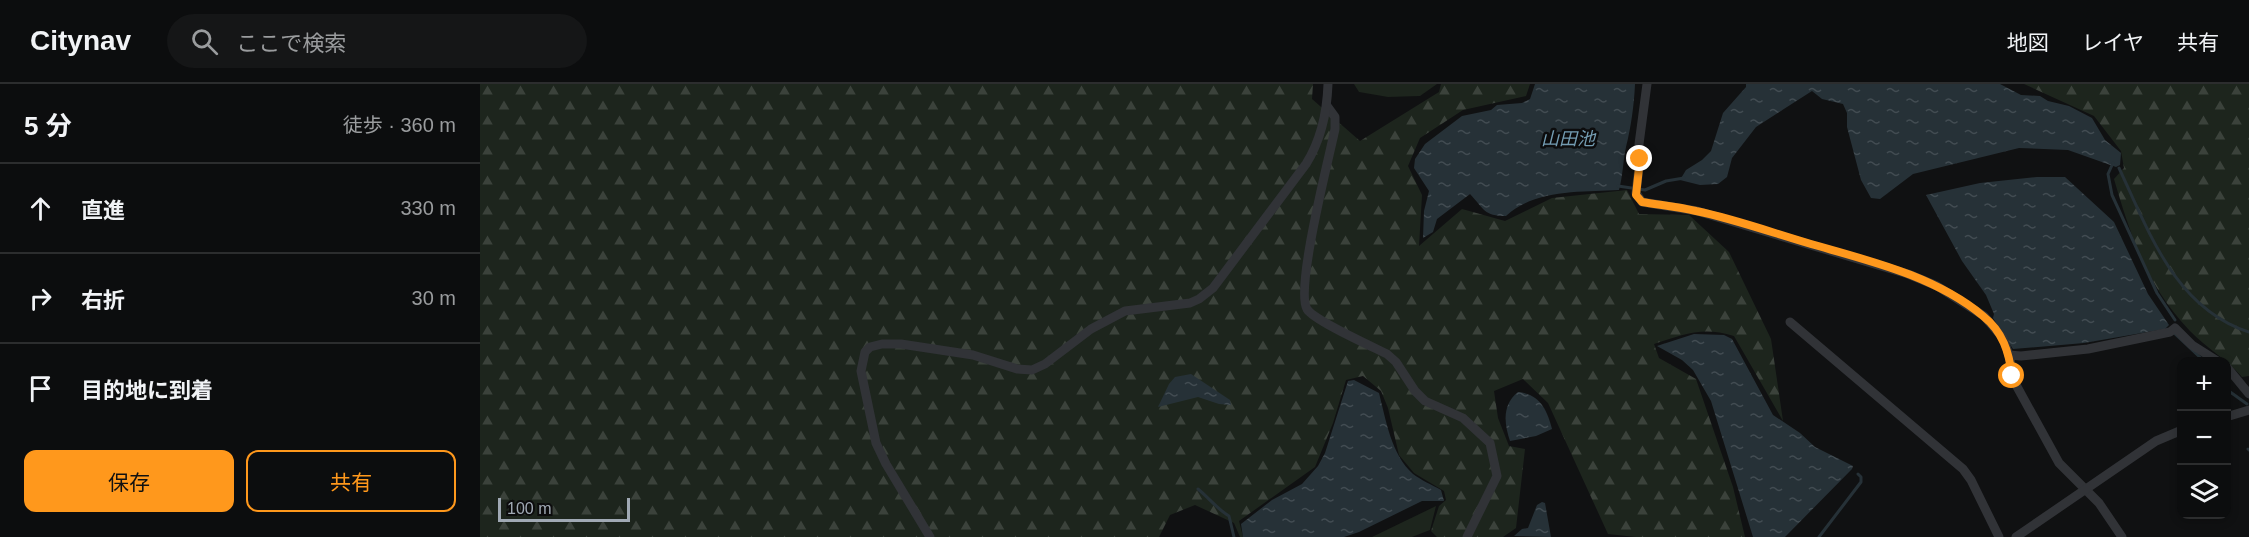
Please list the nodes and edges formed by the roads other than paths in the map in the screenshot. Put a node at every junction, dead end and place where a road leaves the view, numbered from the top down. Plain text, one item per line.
1 (1328, 84) edge
2 (1647, 84) edge
3 (1327, 106) junction
4 (1790, 322) dead end
5 (2009, 355) junction
6 (2211, 357) edge
7 (2231, 372) edge
8 (2249, 394) edge
9 (2249, 410) edge
10 (2231, 415) edge
11 (2177, 432) edge
12 (2087, 490) junction
13 (930, 537) edge
14 (1467, 537) edge
15 (1999, 537) edge
16 (2016, 537) edge
17 (2122, 537) edge

1 - 3 street
2 - 5 street
3 - 13 street
3 - 14 street
4 - 15 street
5 - 6 street
5 - 12 street
7 - 8 street
9 - 10 street
11 - 12 street
12 - 16 street
12 - 17 street

